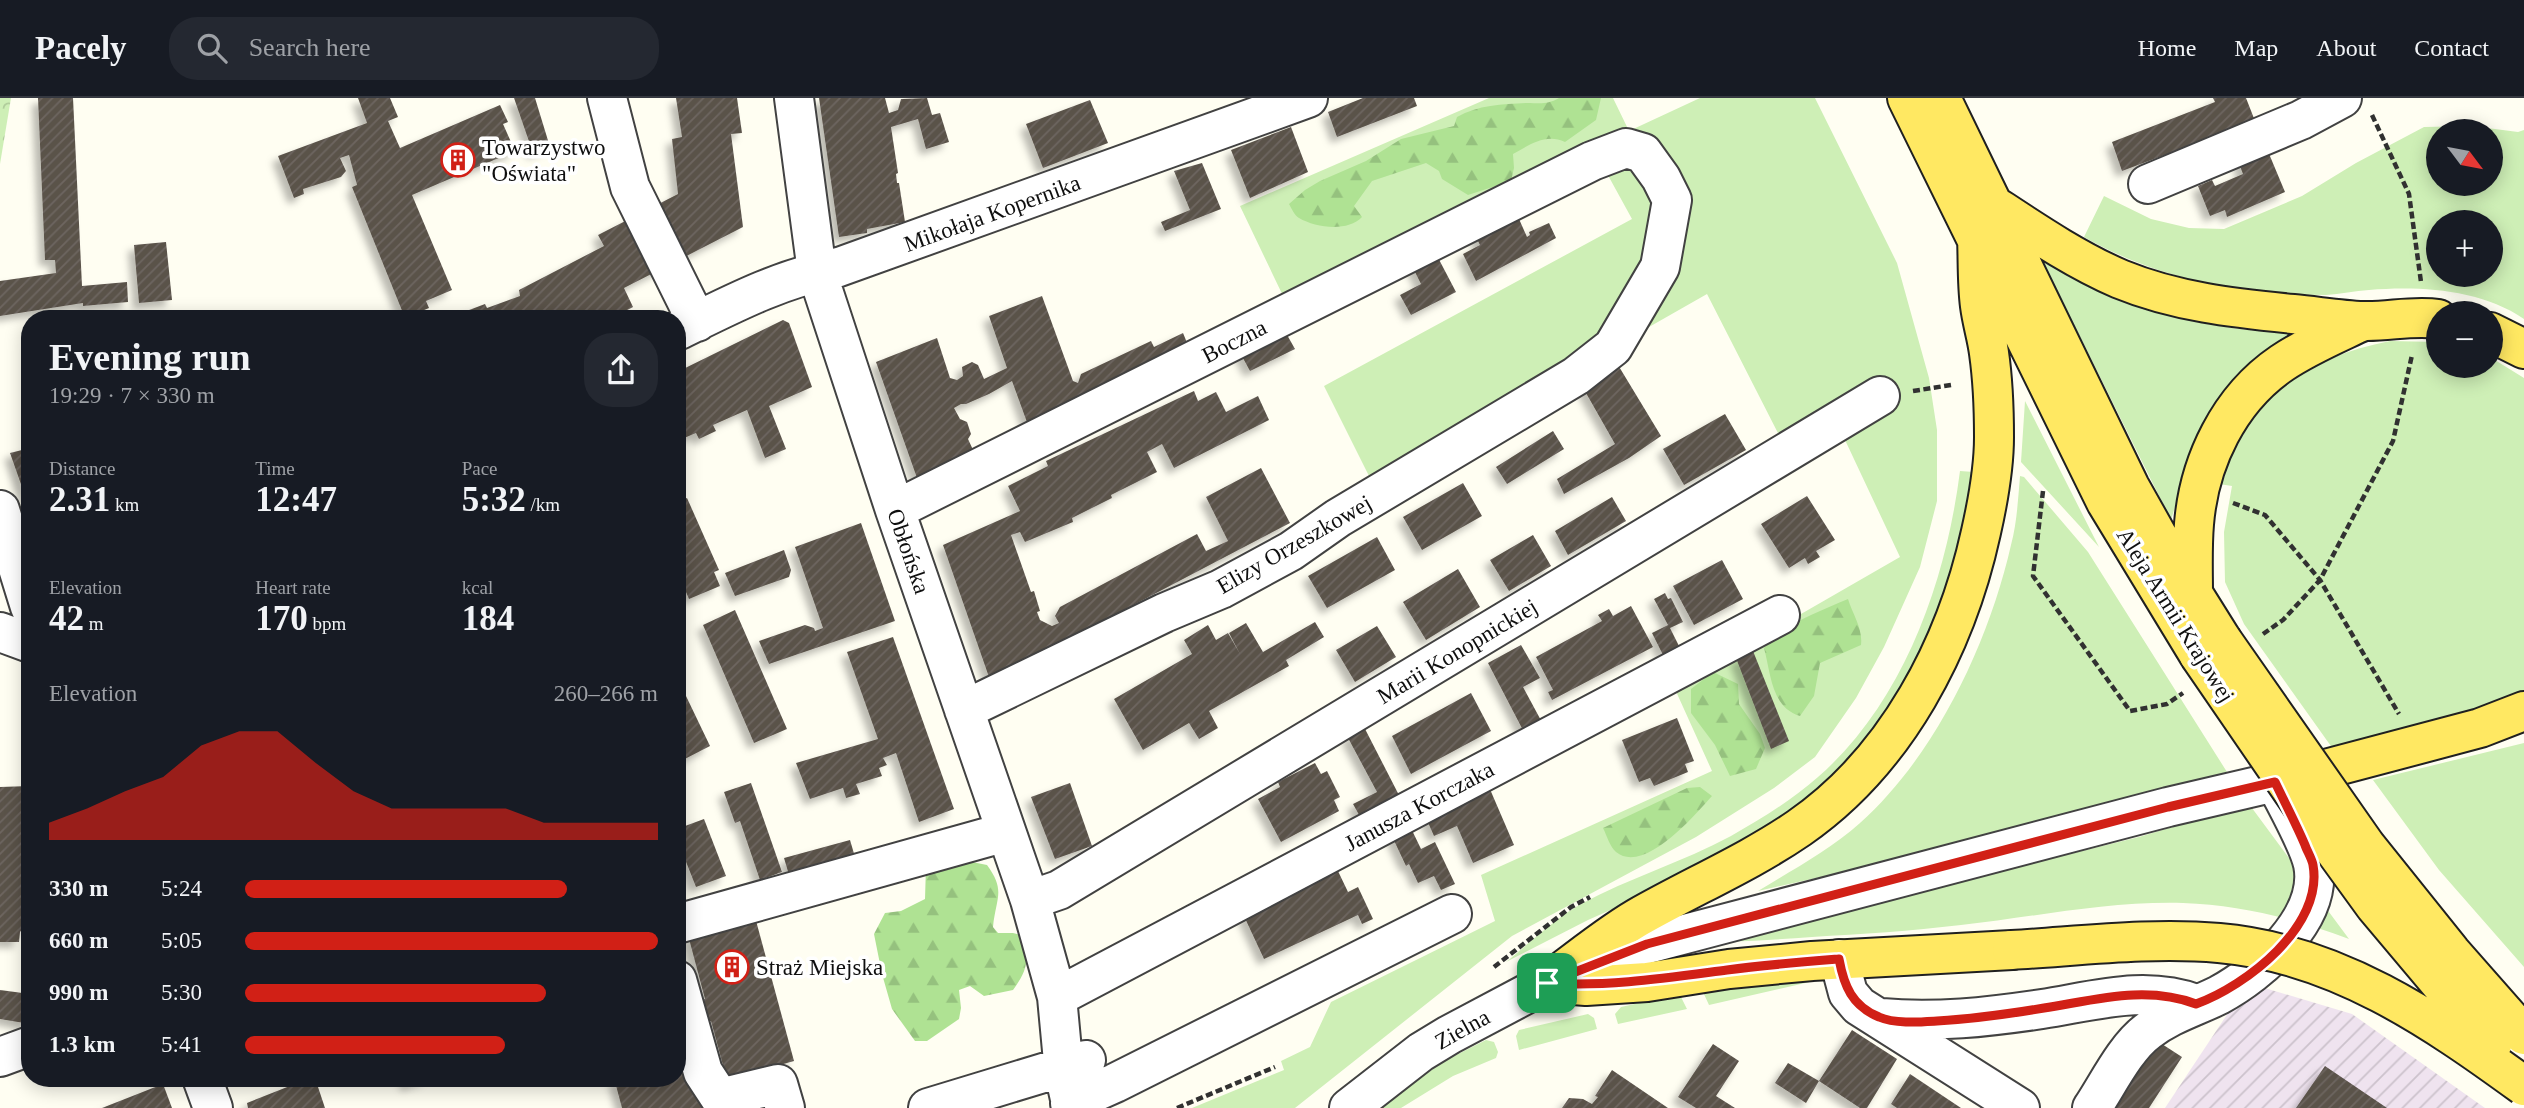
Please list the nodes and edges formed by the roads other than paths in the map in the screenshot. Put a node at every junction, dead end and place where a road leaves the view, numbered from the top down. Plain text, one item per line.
1 (607, 98) edge
2 (794, 98) edge
3 (1308, 98) edge
4 (1907, 98) edge
5 (1941, 98) edge
6 (2356, 104) edge
7 (2148, 184) dead end
8 (1985, 221) junction
9 (817, 272) junction
10 (2426, 307) edge
11 (680, 310) edge
12 (2364, 321) junction
13 (687, 326) edge
14 (2503, 338) edge
15 (2524, 349) edge
16 (1576, 376) joint
17 (1880, 396) dead end
18 (0, 510) edge
19 (895, 510) junction
20 (21, 578) edge
21 (2193, 594) junction
22 (1780, 614) dead end
23 (0, 632) edge
24 (21, 640) edge
25 (2210, 648) junction
26 (964, 710) junction
27 (2524, 711) edge
28 (2275, 782) junction
29 (1006, 832) junction
30 (1030, 900) junction
31 (1452, 914) dead end
32 (686, 921) edge
33 (1839, 959) junction
34 (1547, 983) junction
35 (1058, 997) junction
36 (2196, 1004) junction
37 (686, 1012) edge
38 (1881, 1018) junction
39 (2524, 1035) edge
40 (21, 1049) edge
41 (0, 1057) edge
42 (2524, 1084) edge
43 (205, 1087) edge
44 (1083, 1089) edge
45 (213, 1108) edge
46 (785, 1108) edge
47 (928, 1108) edge
48 (1349, 1108) edge
49 (2020, 1108) edge
50 (2092, 1108) edge

1 - 11 street
2 - 9 street, Obłońska
3 - 9 street, Mikołaja Kopernika
4 - 8 main road, Aleja Armii Krajowej
5 - 8 main road, Aleja Armii Krajowej
6 - 7 street
8 - 12 main road
8 - 21 main road, Aleja Armii Krajowej
8 - 25 main road, Aleja Armii Krajowej
8 - 34 main road
9 - 13 street, Mikołaja Kopernika
9 - 19 street, Obłońska
10 - 12 main road
12 - 21 main road
14 - 15 main road
16 - 19 street, Boczna
16 - 26 street, Elizy Orzeszkowej
17 - 30 street, Marii Konopnickiej
18 - 20 street
19 - 26 street, Obłońska
21 - 25 main road, Aleja Armii Krajowej
22 - 35 street, Janusza Korczaka
23 - 24 street
25 - 39 main road, Aleja Armii Krajowej, bridge
25 - 42 main road, Aleja Armii Krajowej, bridge
26 - 29 street, Obłońska
27 - 28 main road
28 - 34 street, Zielna
28 - 36 street
29 - 30 street, Obłońska
29 - 32 street
30 - 35 street, Obłońska
31 - 44 street
33 - 34 main road
33 - 38 street
33 - 42 main road, bridge
34 - 48 street, Zielna
35 - 44 street, Obłońska
36 - 38 street
36 - 50 street
37 - 46 street
38 - 49 street
40 - 41 street
43 - 45 street
44 - 47 street

